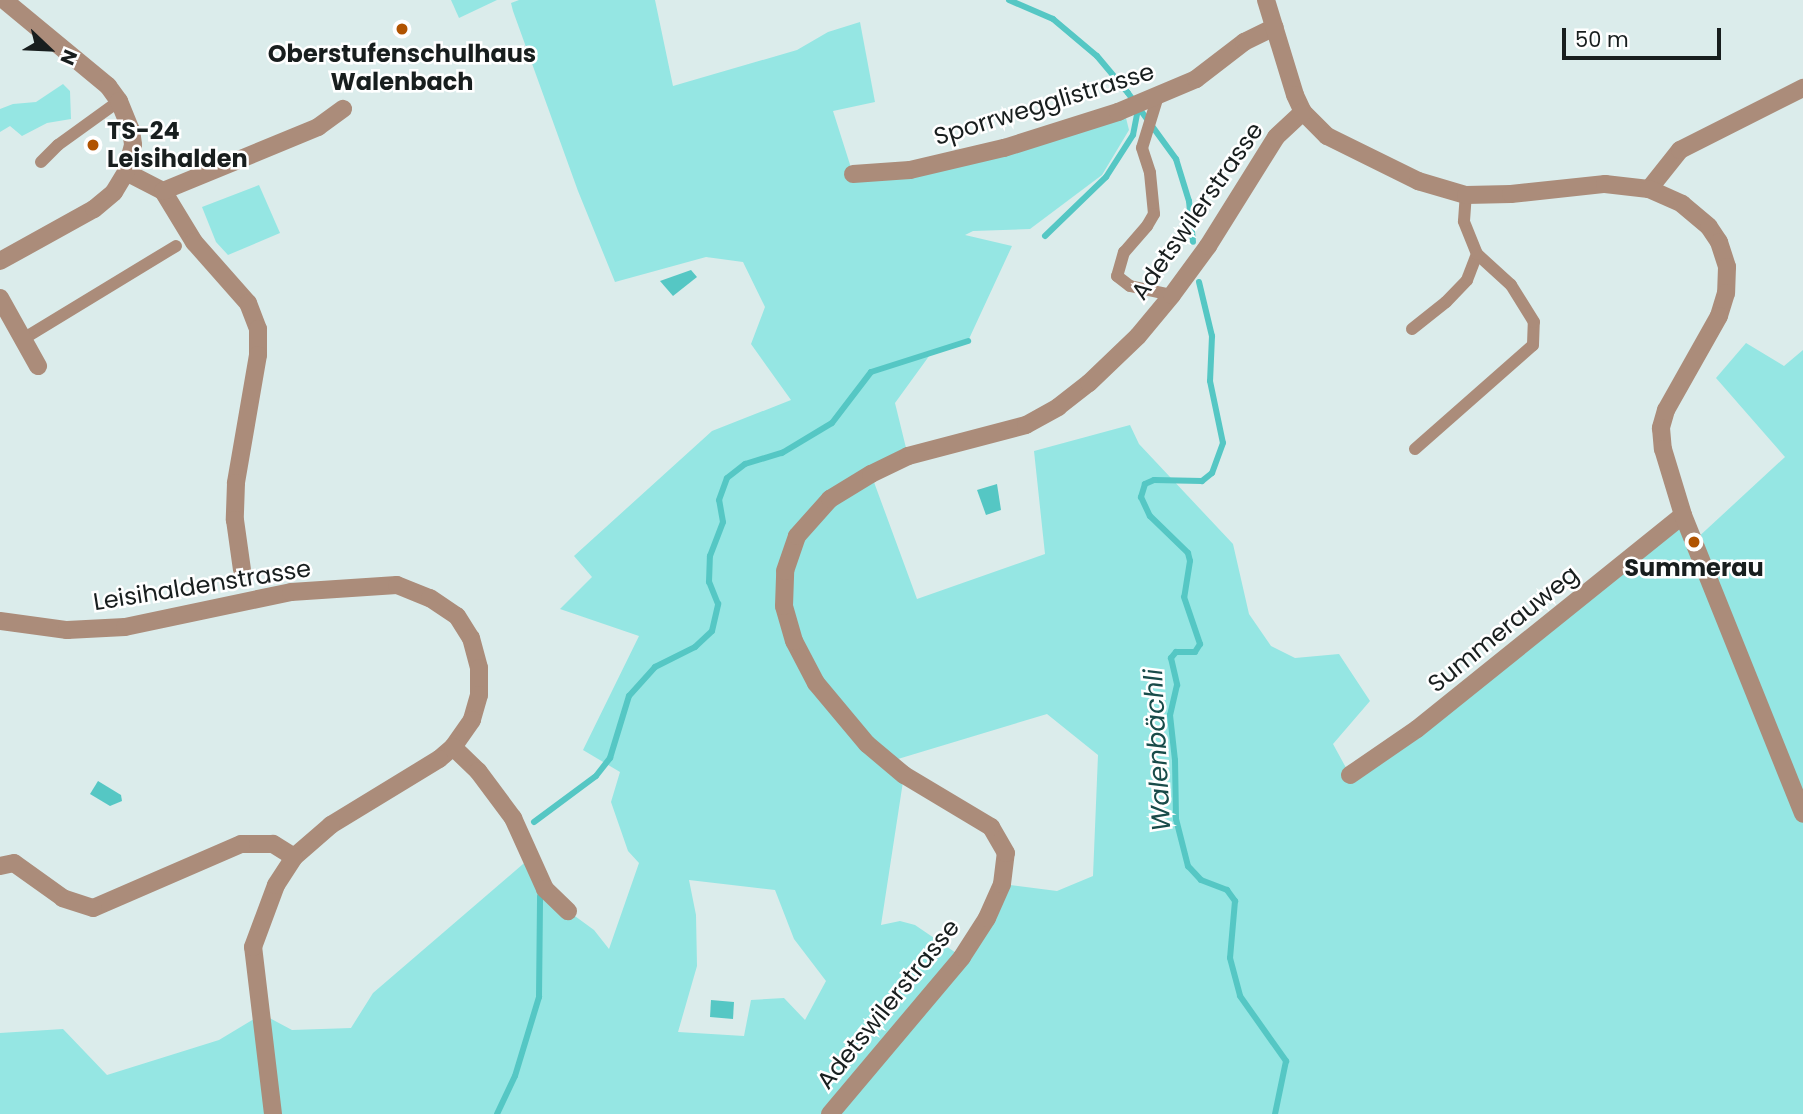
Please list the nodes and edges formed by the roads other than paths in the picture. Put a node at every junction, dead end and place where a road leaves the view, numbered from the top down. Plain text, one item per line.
1 (4, 0) edge
2 (1266, 0) edge
3 (1275, 27) junction
4 (1803, 88) edge
5 (1152, 99) junction
6 (120, 101) junction
7 (343, 109) dead end
8 (1303, 112) junction
9 (40, 162) dead end
10 (126, 172) junction
11 (853, 174) dead end
12 (1648, 189) junction
13 (163, 191) junction
14 (1466, 195) junction
15 (176, 246) dead end
16 (1477, 254) junction
17 (0, 261) edge
18 (1172, 295) junction
19 (0, 298) edge
20 (1412, 329) dead end
21 (23, 340) junction
22 (38, 366) dead end
23 (1415, 449) dead end
24 (1683, 515) junction
25 (242, 570) dead end
26 (0, 621) edge
27 (453, 747) junction
28 (1350, 775) dead end
29 (1803, 814) edge
30 (294, 857) junction
31 (0, 866) edge
32 (568, 911) dead end
33 (273, 1114) edge
34 (830, 1114) edge

1 - 6 street
2 - 3 street
3 - 5 street, Sporrwegglistrasse
3 - 8 street
4 - 12 street
5 - 11 street, Sporrwegglistrasse
5 - 18 lane
6 - 9 lane
6 - 10 street
7 - 13 street
8 - 14 street
8 - 18 street, Adetswilerstrasse
10 - 13 street
10 - 17 street
12 - 14 street
12 - 24 street
13 - 25 street
14 - 16 lane
15 - 21 lane
16 - 20 lane
16 - 23 lane
18 - 34 street, Adetswilerstrasse
19 - 21 street
21 - 22 street
24 - 28 street, Summerauweg
24 - 29 street
26 - 27 street, Leisihaldenstrasse
27 - 30 street, Leisihaldenstrasse
27 - 32 street
30 - 31 street
30 - 33 street, Leisihaldenstrasse

